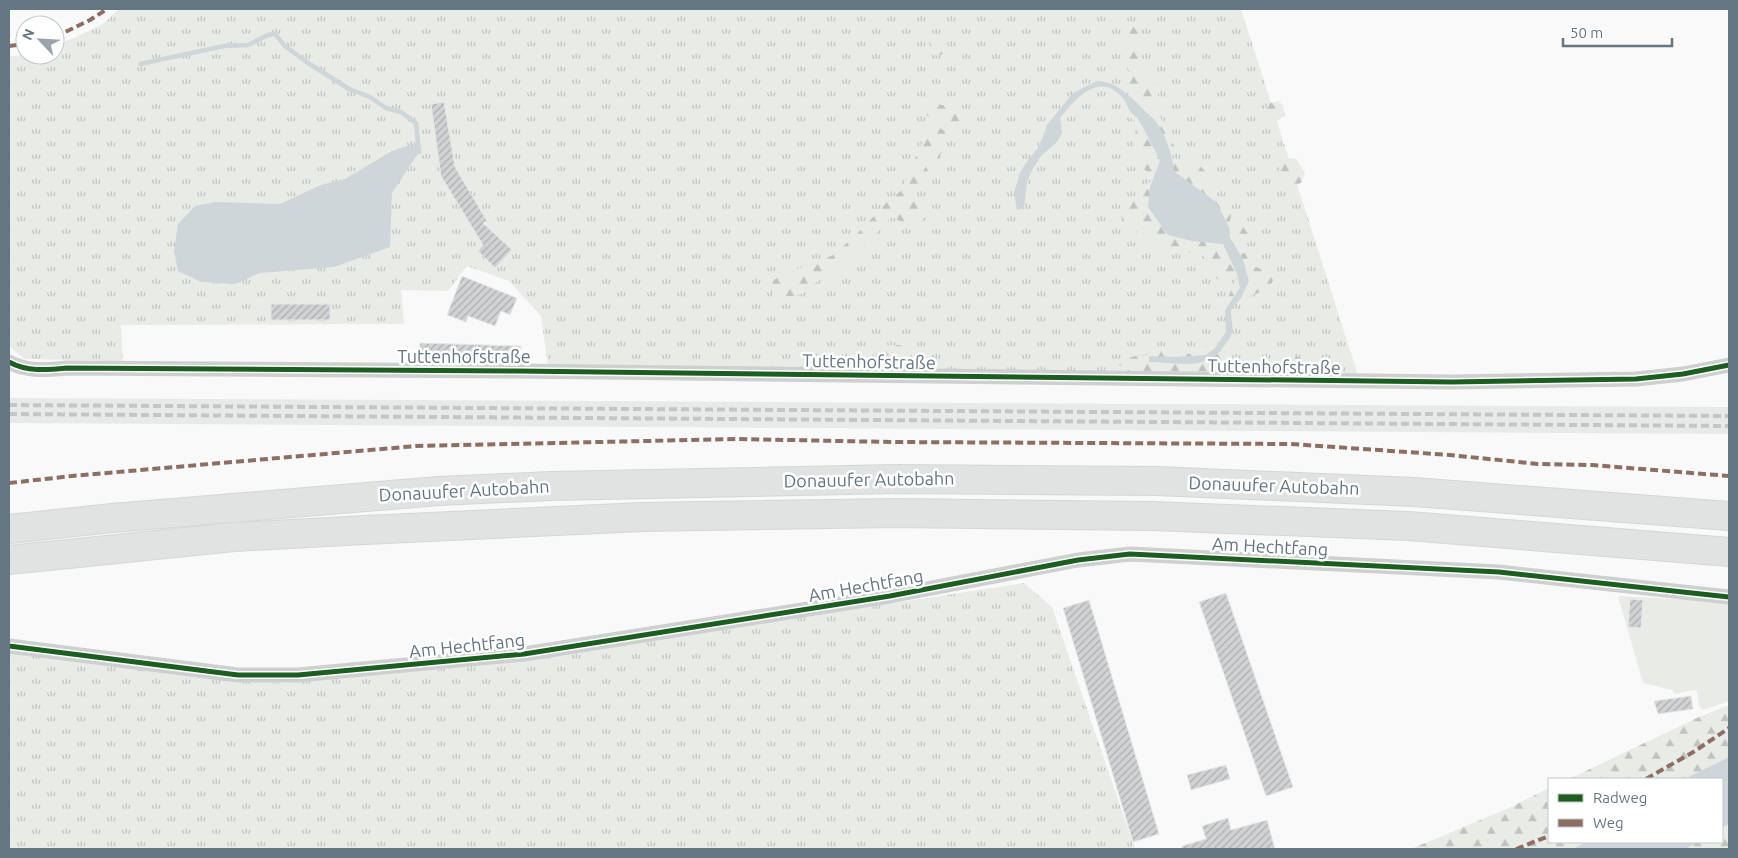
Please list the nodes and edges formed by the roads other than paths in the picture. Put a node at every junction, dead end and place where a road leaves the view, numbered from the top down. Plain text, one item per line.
1 (9, 362) edge
2 (1729, 366) edge
3 (1729, 516) edge
4 (9, 529) edge
5 (1729, 552) edge
6 (9, 560) edge
7 (1729, 596) edge
8 (9, 646) edge

1 - 2 street, Tuttenhofstraße
3 - 4 highway, Donauufer Autobahn
5 - 6 highway, Donauufer Autobahn
7 - 8 street, Am Hechtfang

